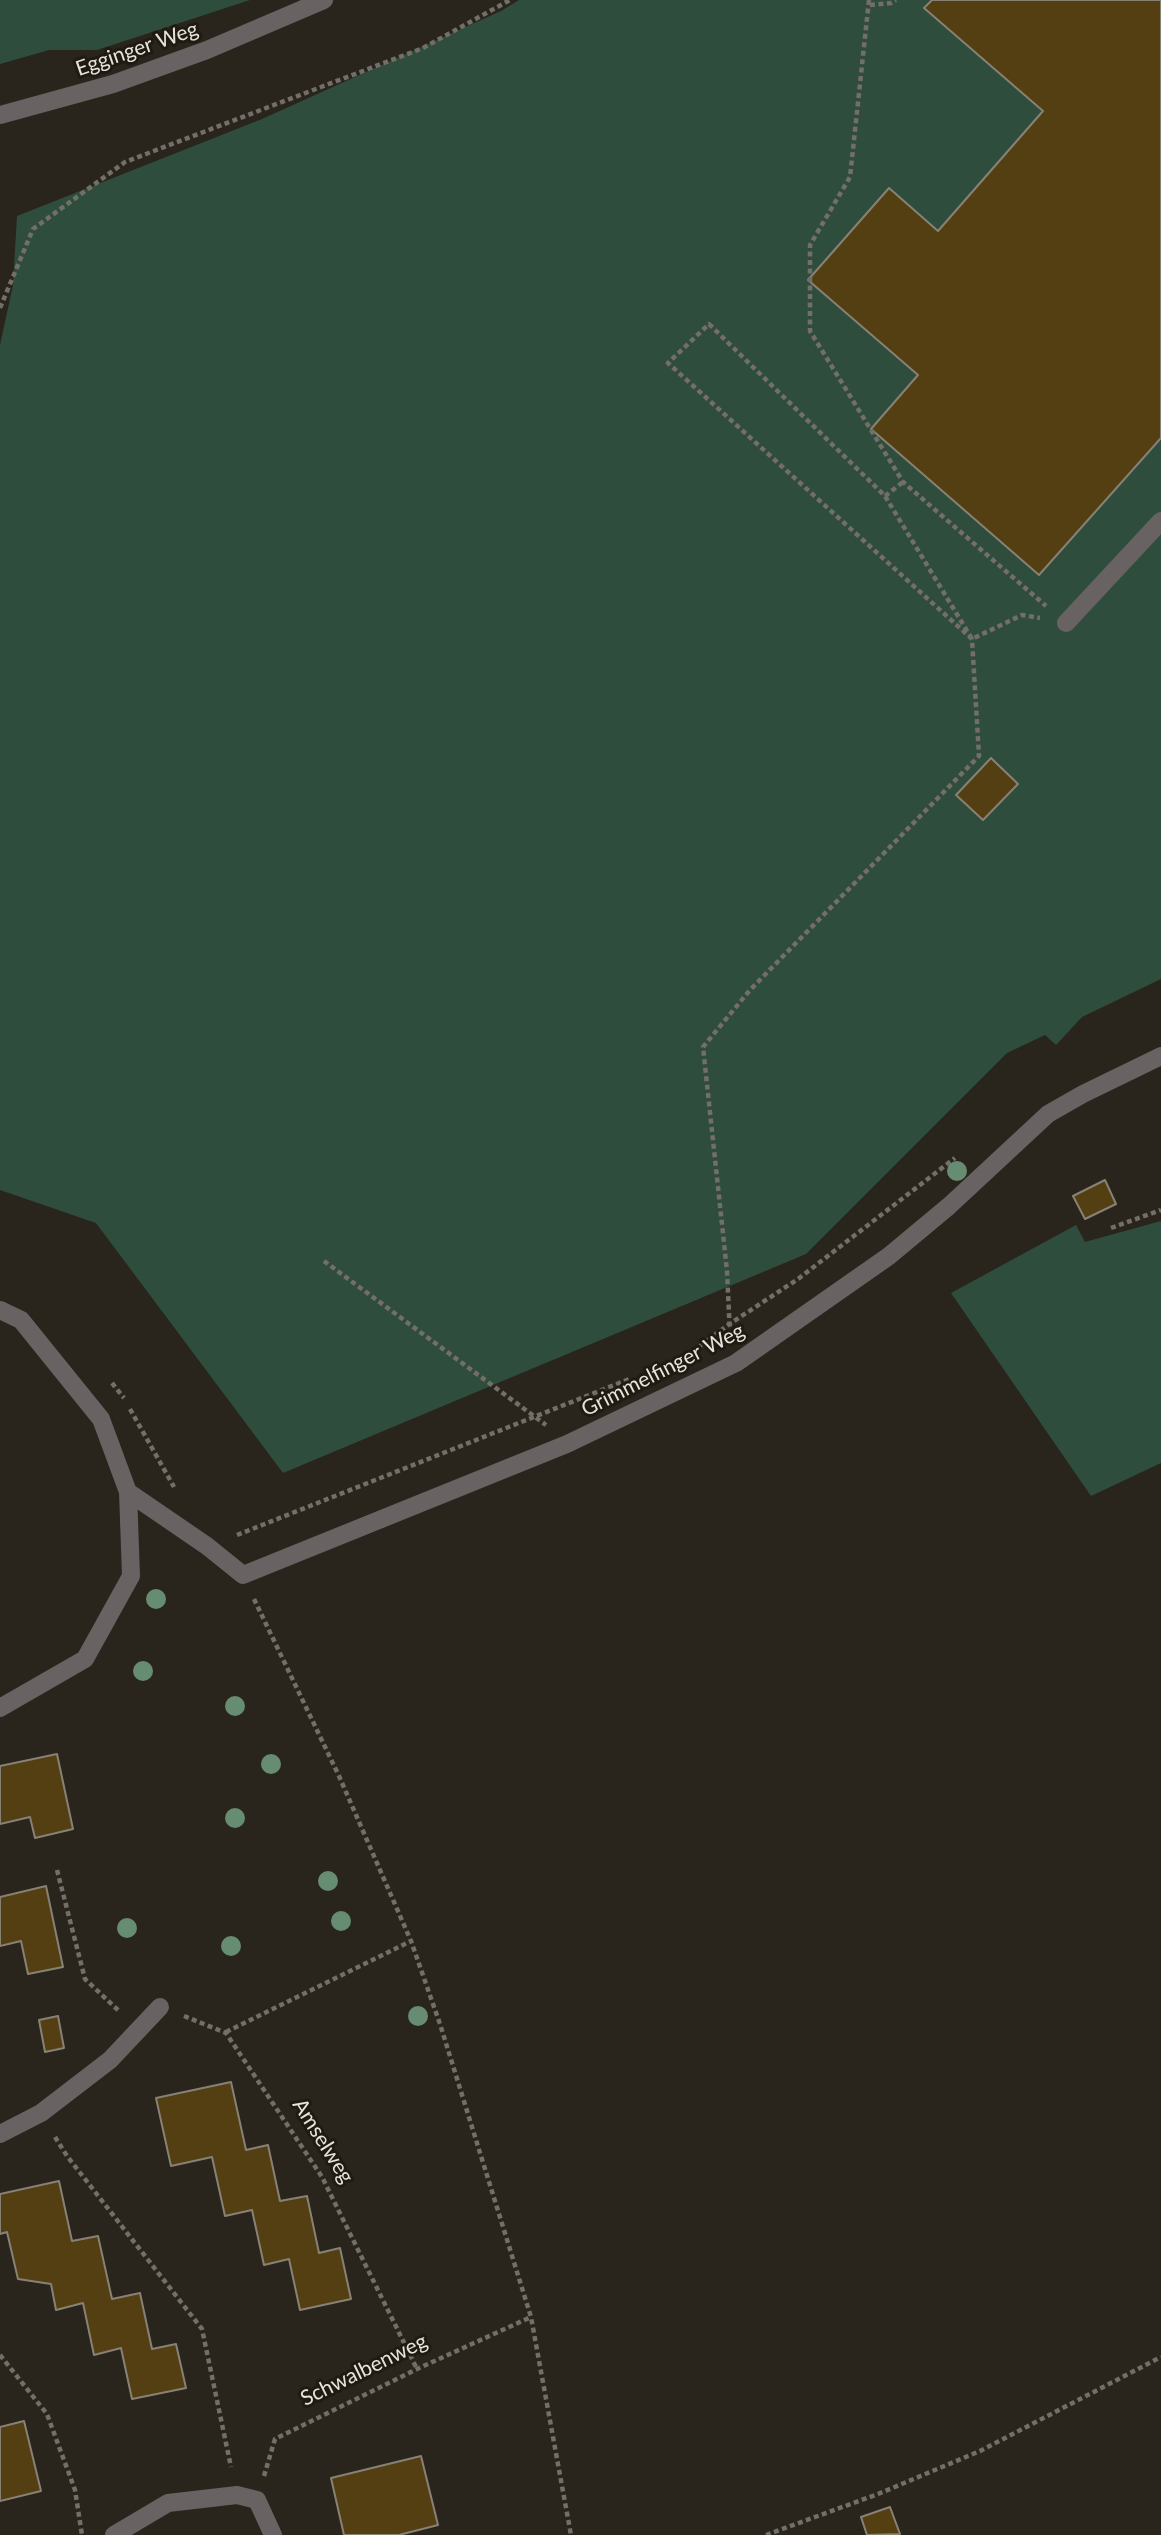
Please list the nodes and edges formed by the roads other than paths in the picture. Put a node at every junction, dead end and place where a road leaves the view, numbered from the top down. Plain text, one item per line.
1 (324, 0) edge
2 (0, 115) edge
3 (1161, 521) edge
4 (1066, 623) road end
5 (1161, 1056) edge
6 (0, 1310) edge
7 (128, 1492) junction
8 (0, 1707) edge
9 (160, 2007) road end
10 (0, 2134) edge
11 (114, 2535) edge
12 (273, 2535) edge

1 - 2 street, Egginger Weg
3 - 4 street
5 - 7 street, Grimmelfinger Weg
6 - 7 street
7 - 8 street
9 - 10 street
11 - 12 street

